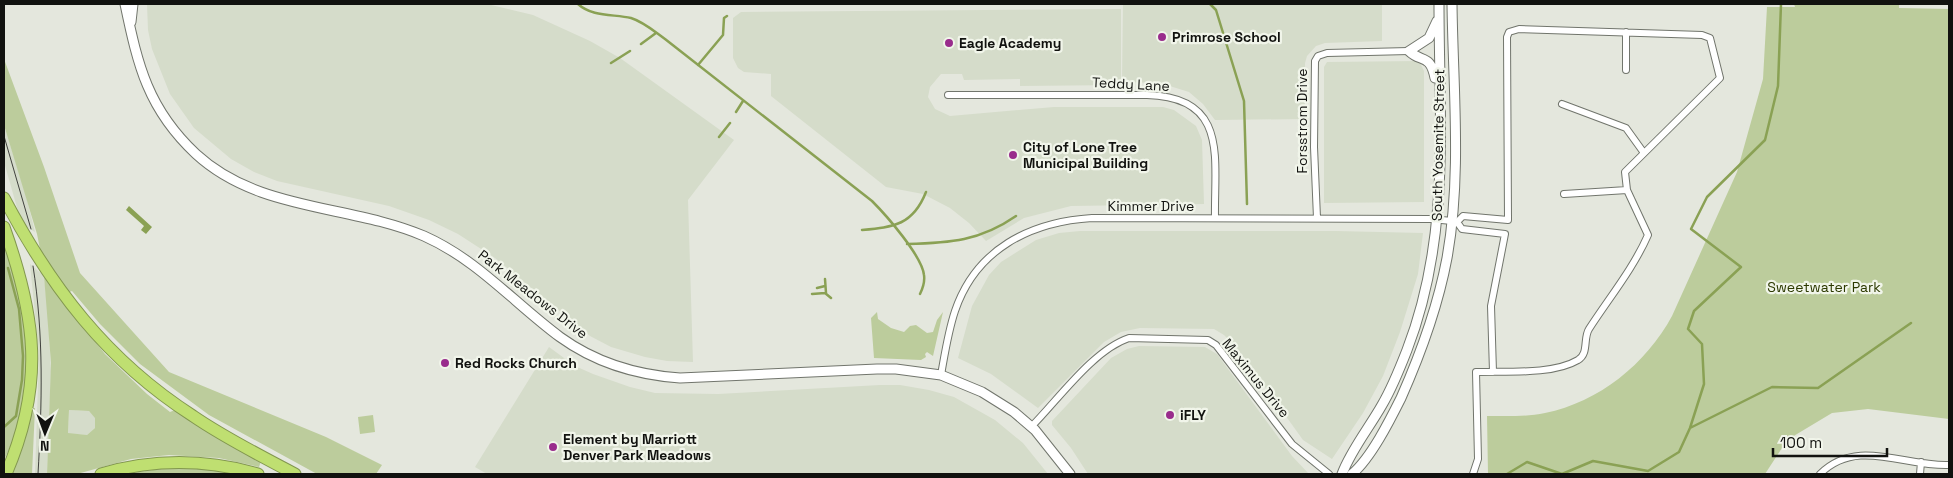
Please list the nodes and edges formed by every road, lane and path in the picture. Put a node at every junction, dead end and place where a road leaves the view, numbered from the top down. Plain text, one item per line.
1 (125, 4) edge
2 (133, 4) edge
3 (1439, 4) edge
4 (1452, 4) edge
5 (1439, 16) junction
6 (130, 29) junction
7 (1626, 32) junction
8 (1409, 51) junction
9 (1626, 70) dead end
10 (948, 95) dead end
11 (1440, 97) junction
12 (1562, 104) dead end
13 (1644, 154) junction
14 (1627, 190) junction
15 (1564, 194) dead end
16 (4, 198) edge
17 (1216, 218) junction
18 (1317, 218) junction
19 (1438, 220) junction
20 (1452, 221) junction
21 (4, 227) edge
22 (1493, 372) junction
23 (941, 375) junction
24 (1031, 427) junction
25 (1921, 462) junction
26 (1949, 465) edge
27 (6, 474) edge
28 (101, 474) edge
29 (258, 474) edge
30 (295, 474) edge
31 (1069, 474) edge
32 (1329, 474) edge
33 (1342, 474) edge
34 (1352, 474) edge
35 (1473, 474) edge
36 (1820, 474) edge
37 (1920, 474) edge

1 - 6 main road, Park Meadows Drive
2 - 6 main road, Park Meadows Drive
3 - 5 main road, South Yosemite Street
4 - 20 main road, South Yosemite Street
5 - 8 main road
5 - 11 main road, South Yosemite Street
6 - 23 main road, Park Meadows Drive
7 - 9 street
7 - 13 street
7 - 22 street
8 - 11 main road
8 - 18 street, Forsstrom Drive
10 - 17 street, Teddy Lane
11 - 19 main road, South Yosemite Street
12 - 13 street
13 - 14 street
14 - 15 street
14 - 22 street
16 - 30 highway
17 - 18 street, Kimmer Drive
17 - 23 street, Kimmer Drive
18 - 19 street, Kimmer Drive
19 - 20 street, Kimmer Drive
19 - 33 main road, South Yosemite Street
20 - 34 main road, South Yosemite Street
21 - 27 highway
22 - 35 street
23 - 24 main road, Park Meadows Drive
24 - 31 main road, Park Meadows Drive
24 - 32 street, Maximus Drive
25 - 26 street
25 - 36 street
25 - 37 street
28 - 29 highway

